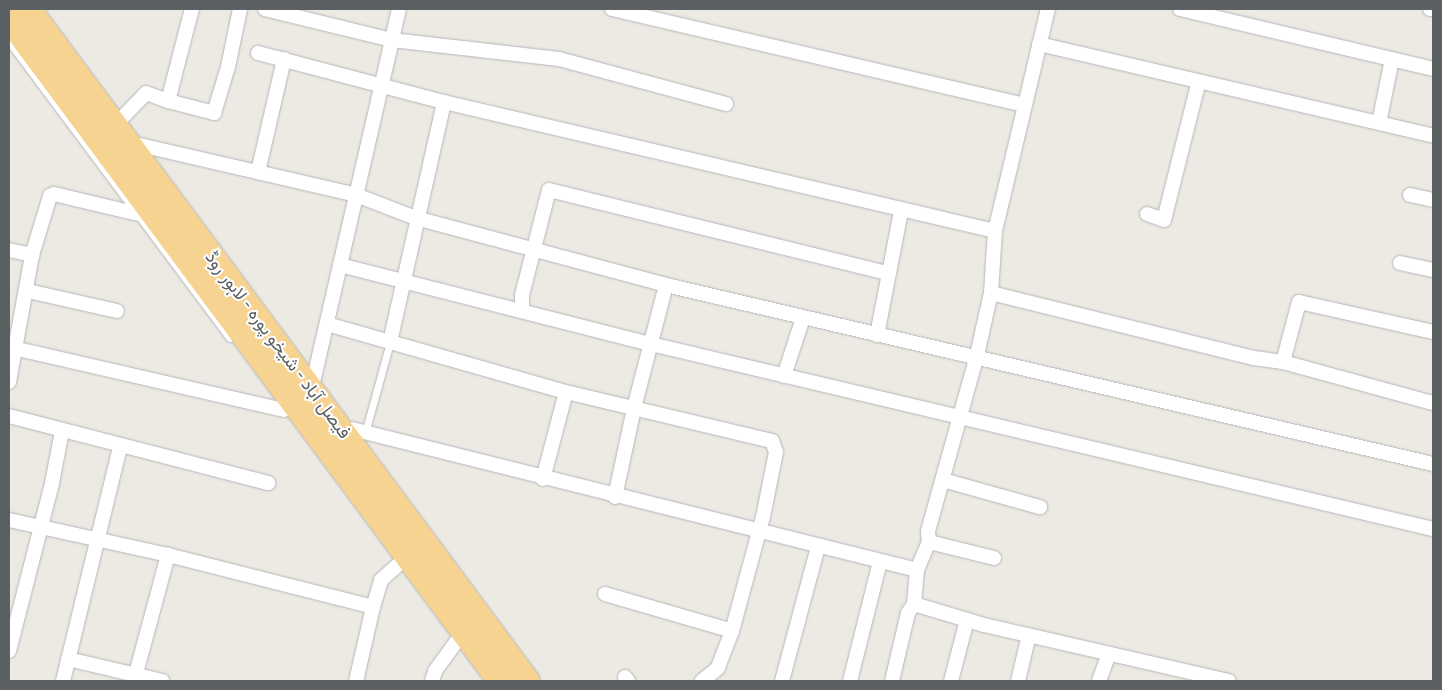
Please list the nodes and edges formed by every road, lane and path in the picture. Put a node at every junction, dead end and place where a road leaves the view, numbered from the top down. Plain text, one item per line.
1 (192, 9) edge
2 (240, 9) edge
3 (265, 9) edge
4 (399, 9) edge
5 (612, 9) edge
6 (1048, 9) edge
7 (1180, 9) edge
8 (38, 15) edge
9 (9, 20) edge
10 (392, 40) junction
11 (9, 42) edge
12 (1040, 44) junction
13 (258, 53) dead end
14 (284, 59) junction
15 (1392, 59) junction
16 (1433, 69) edge
17 (93, 80) dead end
18 (1199, 81) junction
19 (382, 83) junction
20 (98, 88) dead end
21 (168, 101) junction
22 (444, 102) junction
23 (726, 104) dead end
24 (1025, 105) junction
25 (121, 119) junction
26 (1379, 123) junction
27 (1433, 136) edge
28 (136, 138) junction
29 (152, 160) dead end
30 (258, 172) junction
31 (1410, 195) dead end
32 (356, 196) junction
33 (1433, 200) edge
34 (901, 211) junction
35 (138, 214) junction
36 (1147, 214) dead end
37 (416, 218) junction
38 (995, 231) junction
39 (534, 249) junction
40 (9, 250) edge
41 (32, 255) junction
42 (1400, 263) dead end
43 (340, 265) junction
44 (1433, 270) edge
45 (888, 273) junction
46 (404, 282) junction
47 (666, 285) junction
48 (28, 291) junction
49 (991, 293) junction
50 (117, 311) dead end
51 (522, 311) junction
52 (803, 318) junction
53 (327, 324) junction
54 (1433, 332) edge
55 (877, 335) junction
56 (390, 342) junction
57 (650, 344) junction
58 (237, 347) dead end
59 (13, 348) edge
60 (977, 355) junction
61 (1283, 362) junction
62 (784, 376) junction
63 (314, 379) dead end
64 (9, 382) edge
65 (566, 392) junction
66 (1433, 403) edge
67 (634, 408) junction
68 (284, 410) dead end
69 (9, 416) edge
70 (960, 418) junction
71 (62, 431) junction
72 (356, 432) junction
73 (120, 448) junction
74 (1433, 464) edge
75 (542, 479) junction
76 (943, 480) junction
77 (269, 483) dead end
78 (615, 497) junction
79 (1040, 507) dead end
80 (9, 520) edge
81 (40, 527) junction
82 (1433, 529) edge
83 (756, 533) junction
84 (98, 540) junction
85 (929, 542) junction
86 (818, 547) junction
87 (168, 555) junction
88 (994, 558) dead end
89 (880, 562) junction
90 (399, 564) dead end
91 (917, 570) junction
92 (605, 594) dead end
93 (914, 604) junction
94 (373, 607) junction
95 (967, 620) junction
96 (732, 631) junction
97 (1029, 635) junction
98 (457, 641) dead end
99 (9, 651) edge
100 (1108, 654) junction
101 (68, 659) junction
102 (1186, 676) edge
103 (135, 678) edge
104 (63, 681) edge
105 (162, 681) edge
106 (356, 681) edge
107 (432, 681) edge
108 (500, 681) edge
109 (527, 681) edge
110 (538, 681) edge
111 (702, 681) edge
112 (782, 681) edge
113 (850, 681) edge
114 (892, 681) edge
115 (952, 681) edge
116 (1018, 681) edge
117 (1099, 681) edge
118 (1230, 681) edge

1 - 21 street
2 - 21 street
3 - 10 street
4 - 10 street
5 - 24 street
6 - 12 street
7 - 15 street
8 - 17 lane
8 - 109 highway, فیصل آباد - شیخو پورہ - لاہور روڈ
9 - 108 highway, فیصل آباد - شیخو پورہ - لاہور روڈ
10 - 19 street
10 - 23 street
11 - 35 lane
12 - 18 street
12 - 24 street
13 - 14 street
14 - 19 street
14 - 30 street
15 - 16 street
15 - 26 street
18 - 26 street
18 - 36 street
19 - 22 street
19 - 32 street
20 - 25 lane
21 - 25 street
22 - 34 street
22 - 37 street
24 - 38 street
25 - 28 lane
26 - 27 street
28 - 29 lane
28 - 30 street
30 - 32 street
31 - 33 street
32 - 37 street
32 - 43 street
34 - 38 street
34 - 45 street
35 - 41 street
35 - 58 lane
37 - 39 street
37 - 46 street
38 - 49 street
39 - 45 street
39 - 47 street
39 - 51 street
40 - 41 street
41 - 48 street
42 - 44 street
43 - 46 street
43 - 53 street
45 - 55 street
46 - 51 street
46 - 56 street
47 - 52 street
47 - 57 street
48 - 50 street
48 - 59 street
49 - 60 street
49 - 61 street
51 - 57 street
52 - 55 street
52 - 62 street
53 - 56 street
53 - 63 street
54 - 61 street
55 - 60 street
56 - 65 street
56 - 72 lane
57 - 62 street
57 - 67 street
59 - 64 street
59 - 68 street
60 - 70 street
60 - 74 street
61 - 66 street
62 - 70 street
65 - 67 street
65 - 75 street
67 - 78 street
67 - 83 street
69 - 71 street
70 - 76 street
70 - 82 street
71 - 73 street
71 - 81 street
72 - 75 street
72 - 110 lane
73 - 77 street
73 - 84 street
75 - 78 street
76 - 79 street
76 - 85 street
78 - 83 street
80 - 81 street
81 - 84 street
81 - 99 street
83 - 86 street
83 - 96 street
84 - 87 street
84 - 101 street
85 - 88 street
85 - 91 street
86 - 89 street
86 - 112 street
87 - 94 street
87 - 103 street
89 - 91 street
89 - 113 street
90 - 94 street
91 - 93 street
92 - 96 street
93 - 95 street
93 - 114 street
94 - 106 street
95 - 97 street
95 - 115 street
96 - 111 street
97 - 100 street
97 - 116 street
98 - 107 street
100 - 102 street
100 - 117 street
101 - 103 street
101 - 104 street
102 - 118 street
103 - 105 street

